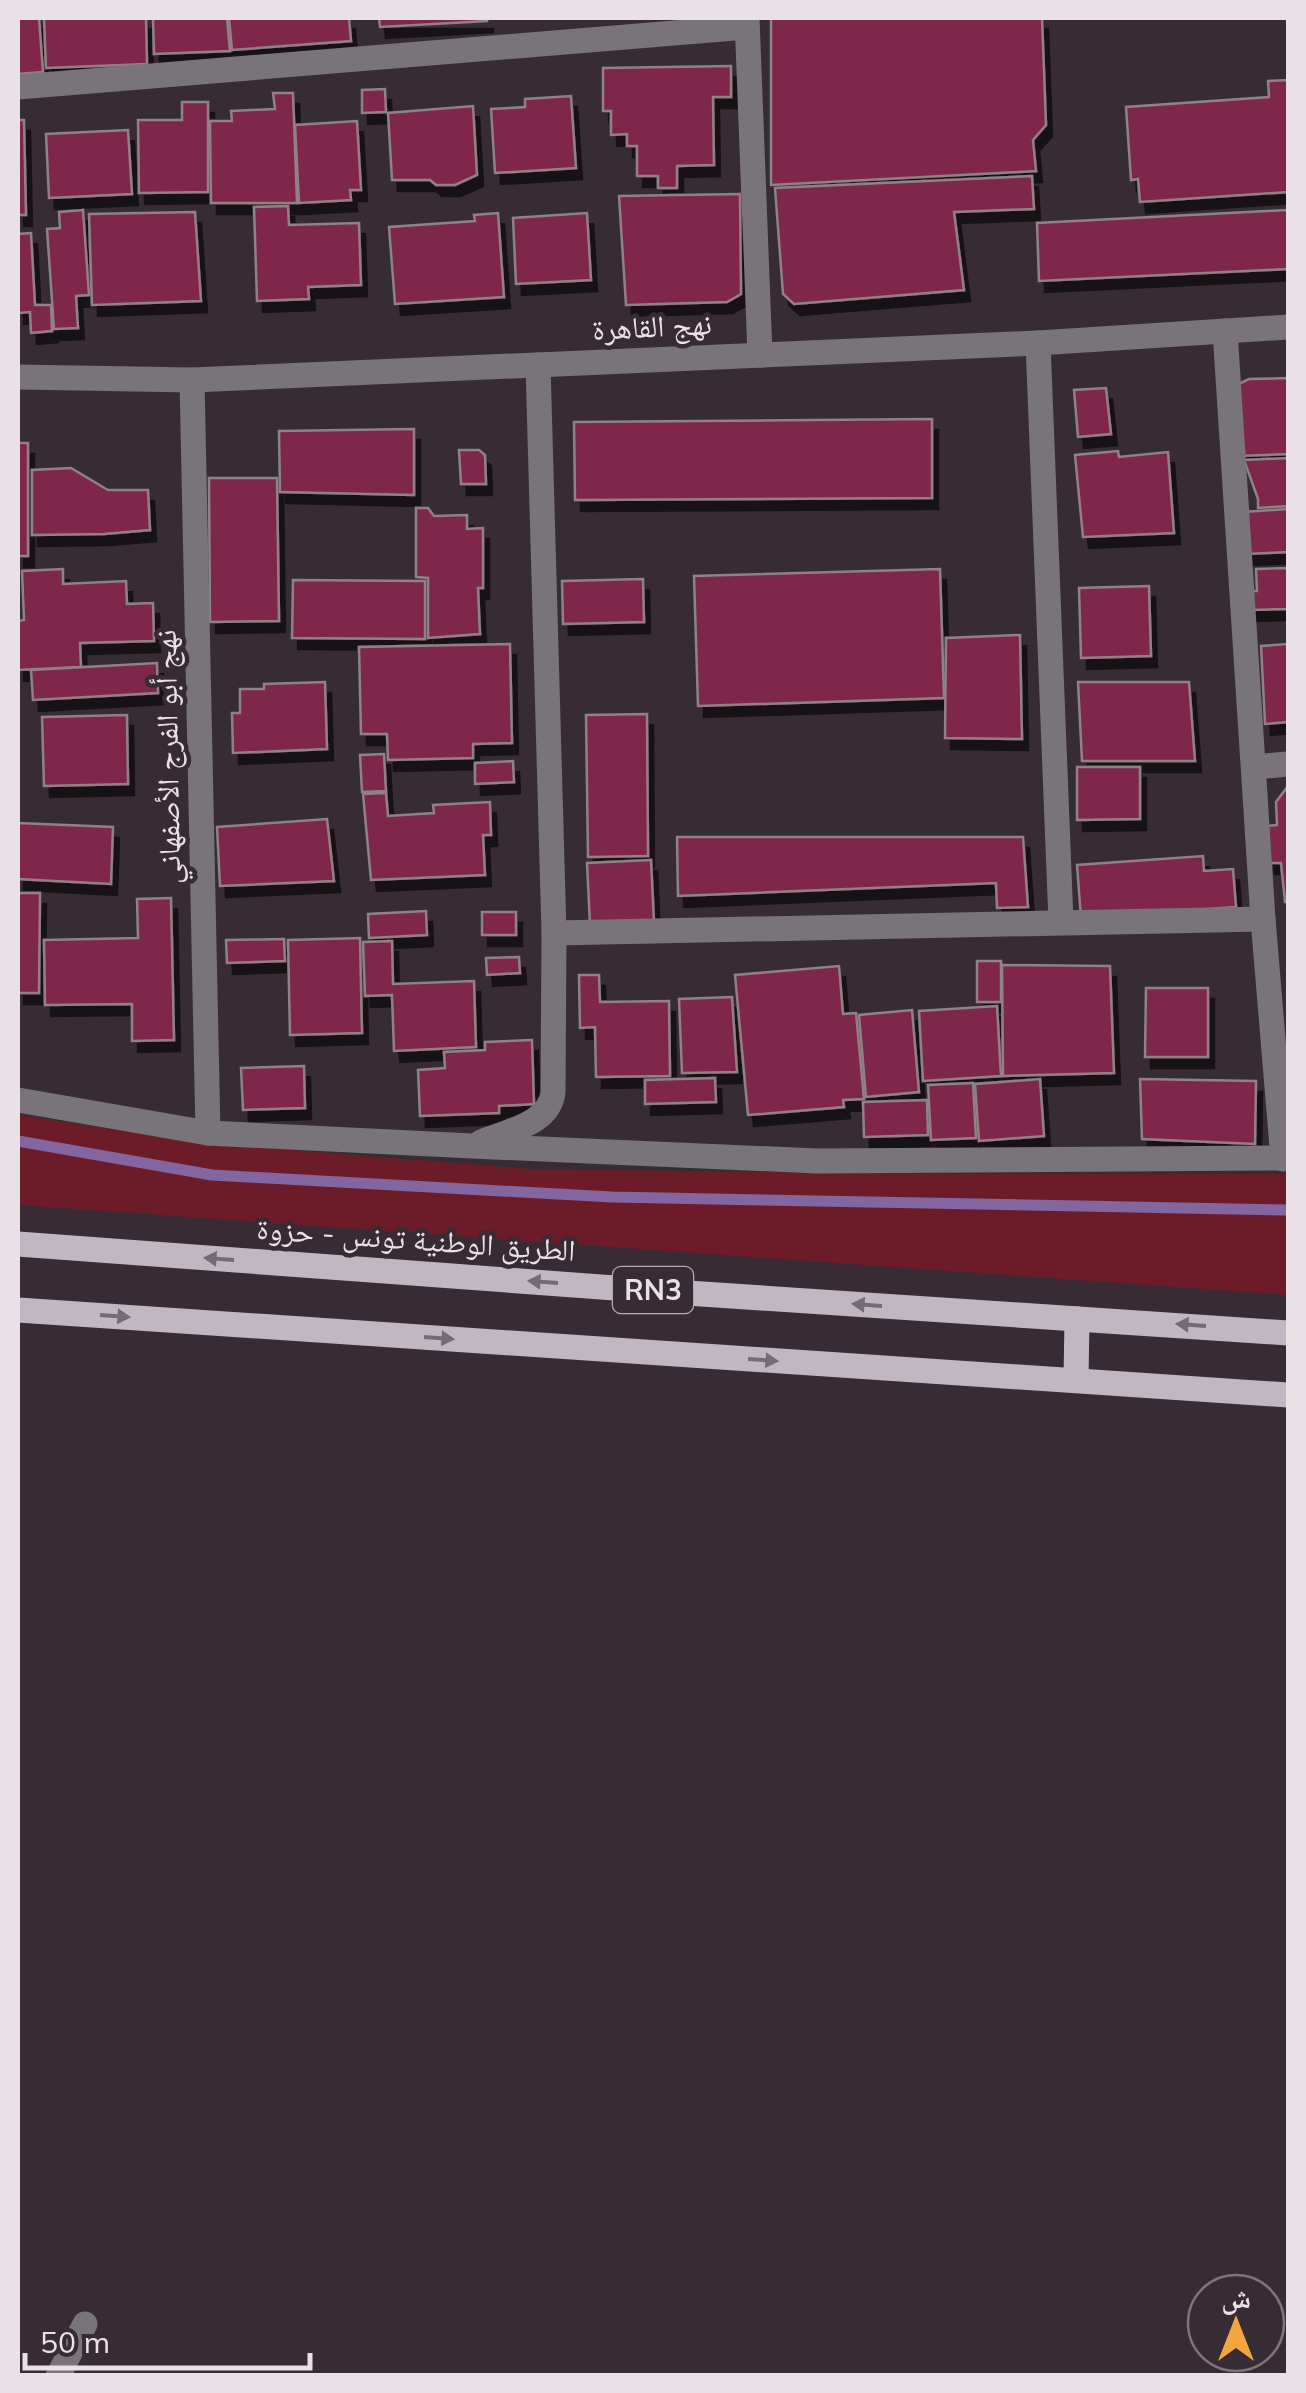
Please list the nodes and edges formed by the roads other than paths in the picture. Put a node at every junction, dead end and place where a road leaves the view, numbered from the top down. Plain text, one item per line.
1 (747, 22) edge
2 (18, 87) edge
3 (1288, 327) edge
4 (1226, 331) junction
5 (1038, 344) junction
6 (760, 355) junction
7 (538, 365) junction
8 (18, 377) edge
9 (192, 380) junction
10 (1288, 764) edge
11 (1254, 766) junction
12 (1263, 919) junction
13 (1062, 922) junction
14 (554, 933) junction
15 (18, 1100) edge
16 (208, 1133) junction
17 (472, 1146) junction
18 (1286, 1159) edge
19 (18, 1244) edge
20 (18, 1310) edge
21 (1077, 1319) junction
22 (1288, 1333) edge
23 (1076, 1380) junction
24 (1288, 1394) edge
25 (86, 2324) dead end
26 (58, 2376) edge

1 - 2 street
1 - 6 street
3 - 4 street, نهج القاهرة
4 - 5 street, نهج القاهرة
4 - 11 street
5 - 6 street, نهج القاهرة
5 - 13 street
6 - 7 street, نهج القاهرة
7 - 9 street, نهج القاهرة
7 - 14 street
8 - 9 street, نهج القاهرة
9 - 16 street, نهج أبو الفرج الأصفهاني
10 - 11 street
11 - 12 street
12 - 13 street
12 - 18 street
13 - 14 street
14 - 17 street
15 - 16 street
16 - 17 street
17 - 18 street
21 -> 19 main road, الطريق الوطنية تونس - حزوة / RN3
20 -> 23 main road, RN3
22 -> 21 main road, الطريق الوطنية تونس - حزوة / RN3
21 - 23 main road
23 - 24 main road, RN3
25 - 26 street

